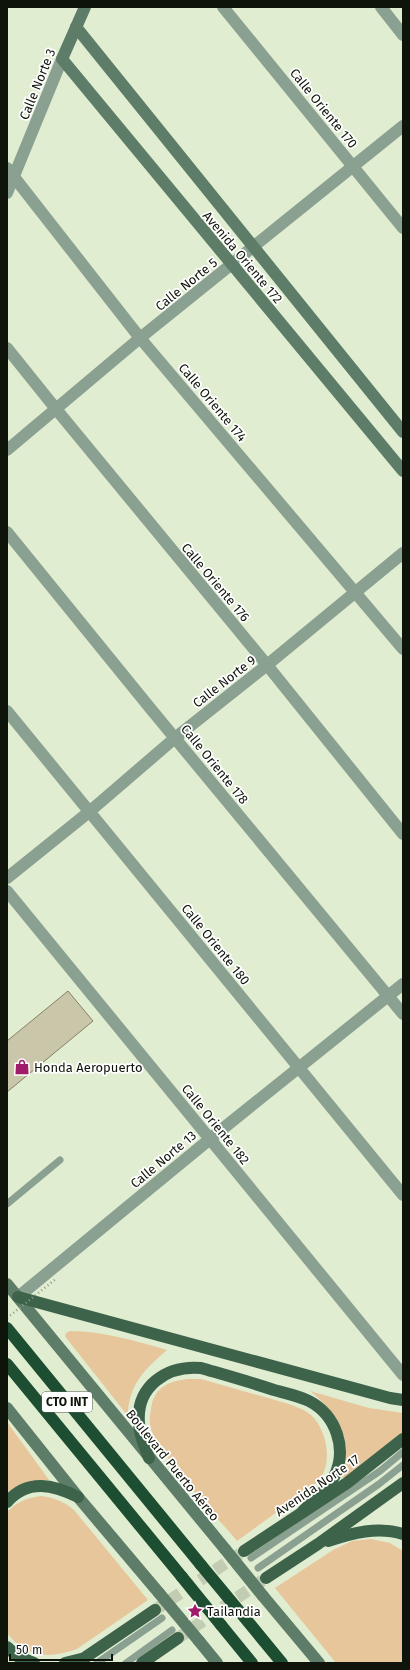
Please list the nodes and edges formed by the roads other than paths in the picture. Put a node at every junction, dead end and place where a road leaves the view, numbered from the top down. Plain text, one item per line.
1 (85, 7) edge
2 (222, 7) edge
3 (381, 7) edge
4 (76, 27) junction
5 (403, 35) edge
6 (62, 59) junction
7 (403, 126) edge
8 (354, 167) junction
9 (10, 172) edge
10 (7, 193) edge
11 (403, 228) edge
12 (254, 247) junction
13 (231, 265) junction
14 (140, 338) junction
15 (7, 348) edge
16 (56, 410) junction
17 (403, 432) edge
18 (7, 450) edge
19 (403, 471) edge
20 (7, 532) edge
21 (403, 553) edge
22 (356, 591) junction
23 (403, 649) edge
24 (267, 665) junction
25 (7, 711) edge
26 (175, 738) junction
27 (89, 812) junction
28 (403, 834) edge
29 (7, 878) edge
30 (7, 891) edge
31 (403, 984) edge
32 (388, 996) junction
33 (403, 1014) edge
34 (300, 1068) junction
35 (210, 1139) junction
36 (60, 1160) dead end
37 (403, 1195) edge
38 (7, 1204) edge
39 (7, 1284) edge
40 (18, 1297) junction
41 (7, 1328) edge
42 (7, 1364) edge
43 (403, 1375) edge
44 (403, 1400) edge
45 (7, 1408) edge
46 (403, 1439) edge
47 (403, 1452) edge
48 (149, 1458) junction
49 (403, 1465) edge
50 (403, 1483) edge
51 (78, 1497) junction
52 (7, 1502) edge
53 (303, 1510) junction
54 (403, 1534) edge
55 (318, 1544) junction
56 (248, 1554) joint
57 (258, 1568) dead end
58 (266, 1578) tunnel mouth
59 (159, 1614) joint
60 (175, 1634) joint
61 (7, 1647) edge
62 (79, 1661) edge
63 (34, 1663) edge
64 (65, 1663) edge
65 (97, 1663) edge
66 (126, 1663) edge
67 (142, 1663) edge
68 (217, 1663) edge
69 (252, 1663) edge
70 (282, 1663) edge
71 (319, 1663) edge

1 - 4 street, Calle Norte 3
2 - 8 street, Calle Oriente 170
3 - 5 street
4 - 6 street, Calle Norte 3
4 - 12 street, Avenida Oriente 172
6 - 9 street, Calle Norte 3
6 - 13 street, Avenida Oriente 172
7 - 8 street, Calle Norte 5
8 - 11 street, Calle Oriente 170
8 - 12 street, Calle Norte 5
9 - 10 street, Calle Norte 3
9 - 14 street, Calle Oriente 174
12 - 13 street, Calle Norte 5
12 - 17 street, Avenida Oriente 172
13 - 14 street, Calle Norte 5
13 - 19 street, Avenida Oriente 172
14 - 16 street, Calle Norte 5
14 - 22 street, Calle Oriente 174
15 - 16 street, Calle Oriente 176
16 - 18 street, Calle Norte 5
16 - 24 street, Calle Oriente 176
20 - 26 street, Calle Oriente 178
21 - 22 street, Calle Norte 9
22 - 23 street, Calle Oriente 174
22 - 24 street, Calle Norte 9
24 - 26 street, Calle Norte 9
24 - 28 street, Calle Oriente 176
25 - 27 street, Calle Oriente 180
26 - 27 street, Calle Norte 9
26 - 32 street, Calle Oriente 178
27 - 29 street, Calle Norte 9
27 - 34 street, Calle Oriente 180
30 - 35 street, Calle Oriente 182
31 - 32 street, Calle Norte 13
32 - 33 street, Calle Oriente 178
32 - 34 street, Calle Norte 13
34 - 35 street, Calle Norte 13
34 - 37 street, Calle Oriente 180
35 - 40 street, Calle Norte 13
35 - 43 street, Calle Oriente 182
36 - 38 lane
39 - 40 street, Boulevard Puerto Aéreo / CTO INT
40 - 44 main road
40 - 48 street, Boulevard Puerto Aéreo / CTO INT
41 - 70 highway, CTO INT, bridge
42 - 69 highway, CTO INT, bridge
45 - 51 street
46 - 53 main road, Avenida Norte 17
47 - 56 lane
48 - 53 main road
48 - 71 street, Boulevard Puerto Aéreo / CTO INT, bridge
49 - 57 lane
50 - 55 main road
51 - 52 main road
51 - 68 street, bridge
53 - 56 main road, Avenida Norte 17
54 - 55 main road
55 - 58 main road
59 - 62 main road
59 - 65 lane
60 - 66 lane
60 - 67 main road
61 - 63 main road
62 - 64 main road

